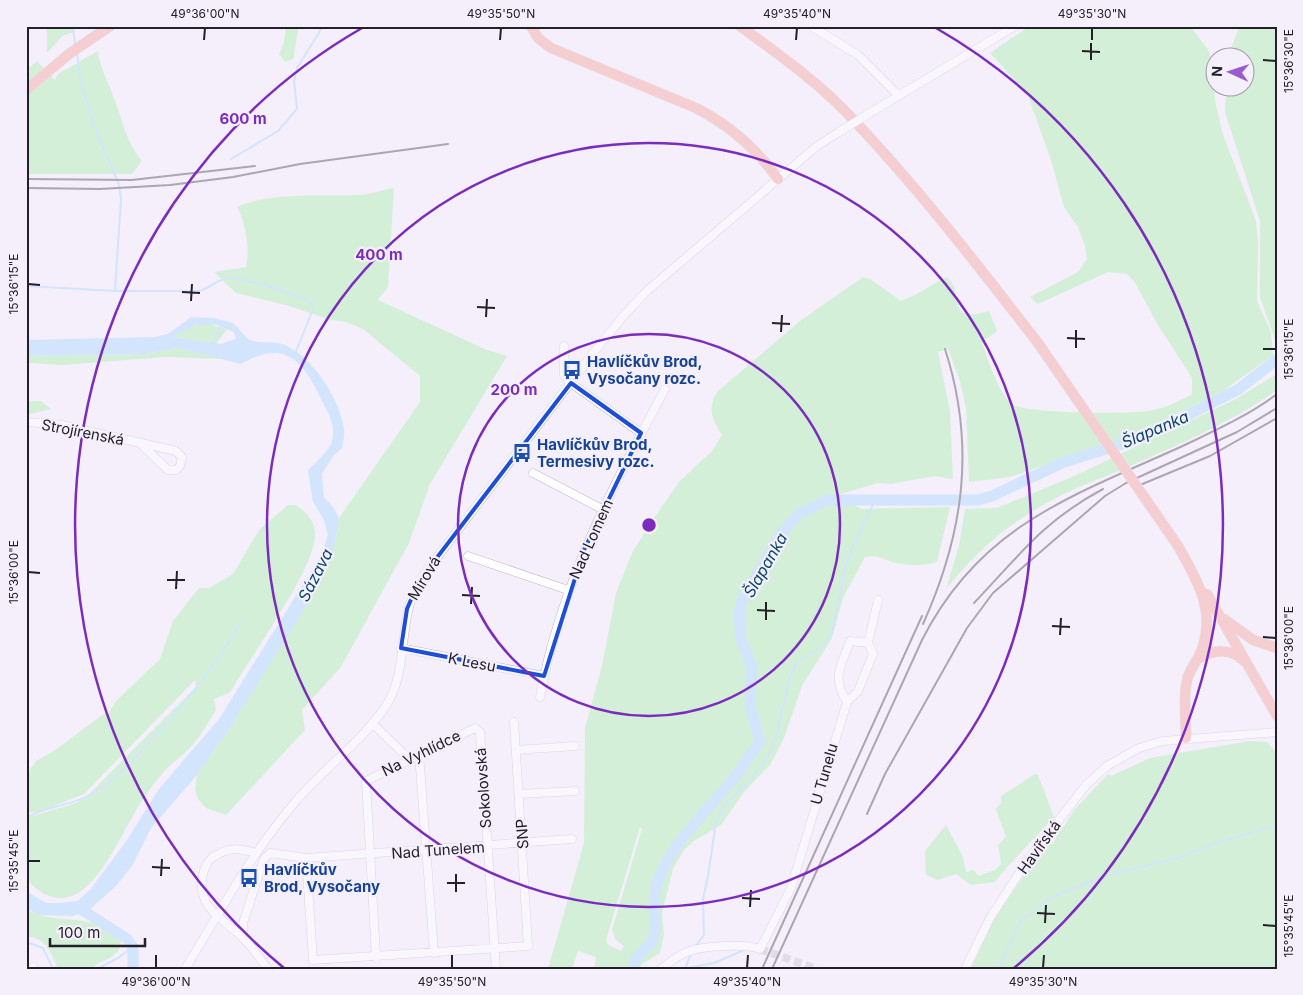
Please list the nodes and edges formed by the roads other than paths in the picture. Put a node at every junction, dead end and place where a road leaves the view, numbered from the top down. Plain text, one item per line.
1 (110, 26) edge
2 (531, 26) edge
3 (740, 26) edge
4 (811, 26) edge
5 (1015, 26) edge
6 (26, 90) edge
7 (898, 96) junction
8 (778, 179) junction
9 (564, 346) dead end
10 (571, 383) junction
11 (665, 389) dead end
12 (26, 422) edge
13 (641, 434) junction
14 (140, 443) junction
15 (533, 473) dead end
16 (602, 509) junction
17 (1178, 546) junction
18 (468, 556) dead end
19 (568, 590) junction
20 (878, 600) dead end
21 (1220, 616) junction
22 (868, 643) junction
23 (401, 648) junction
24 (1277, 648) edge
25 (1198, 659) junction
26 (544, 676) junction
27 (1258, 680) junction
28 (540, 697) dead end
29 (847, 702) junction
30 (1277, 716) edge
31 (514, 722) dead end
32 (372, 723) junction
33 (477, 729) joint
34 (1277, 732) edge
35 (1186, 738) junction
36 (575, 746) dead end
37 (516, 750) junction
38 (419, 754) junction
39 (409, 758) junction
40 (575, 790) dead end
41 (519, 794) junction
42 (572, 839) dead end
43 (522, 844) junction
44 (487, 847) junction
45 (426, 851) junction
46 (256, 853) junction
47 (370, 854) junction
48 (306, 858) junction
49 (217, 916) junction
50 (243, 938) junction
51 (495, 948) junction
52 (434, 952) junction
53 (376, 957) junction
54 (186, 968) edge
55 (268, 969) edge
56 (496, 969) edge
57 (661, 969) edge
58 (965, 969) edge

1 - 6 main road
2 - 8 main road
3 - 17 main road, bridge
4 - 7 street
5 - 7 street, Mírová
7 - 8 street, Mírová, bridge
8 - 10 street, Mírová
9 - 10 street
10 - 13 street
10 - 23 street, Mírová
11 - 13 street, Nad Lomem
12 - 14 street, Strojírenská
13 - 16 street, Nad Lomem
14 - 14 street, Strojírenská
15 - 16 street
16 - 19 street, Nad Lomem
17 - 21 main road
17 - 25 main road
18 - 19 street
19 - 26 street, Nad Lomem
20 - 22 street, U Tunelu
21 - 24 main road
21 - 27 main road
22 - 29 street, U Tunelu
22 - 29 street
23 - 26 street, K Lesu
23 - 32 street, Mírová
25 - 27 main road
25 - 35 main road
26 - 28 street, Nad Lomem
27 - 30 main road
29 - 57 street, U Tunelu
31 - 37 street, SNP
32 - 39 street
32 - 46 street, Mírová
33 - 38 street, Na Vyhlídce
33 - 44 street, Sokolovská
34 - 35 street, Havířská
35 - 58 street, Havířská
36 - 37 street
37 - 41 street, SNP
38 - 39 street, Na Vyhlídce
38 - 45 street
39 - 47 street, Na Vyhlídce
40 - 41 street
41 - 43 street, SNP
42 - 43 street, Nad Tunelem
43 - 44 street, Nad Tunelem
43 - 51 street, SNP
44 - 45 street, Nad Tunelem
44 - 51 street, Sokolovská
45 - 47 street, Nad Tunelem
45 - 52 street
46 - 49 street, Mírová
46 - 49 street
47 - 48 street, Nad Tunelem
47 - 53 street
48 - 50 street, Nad Tunelem
48 - 53 street
49 - 50 street
49 - 54 street, Mírová
50 - 55 street
51 - 52 street
51 - 56 street, Sokolovská
52 - 53 street

